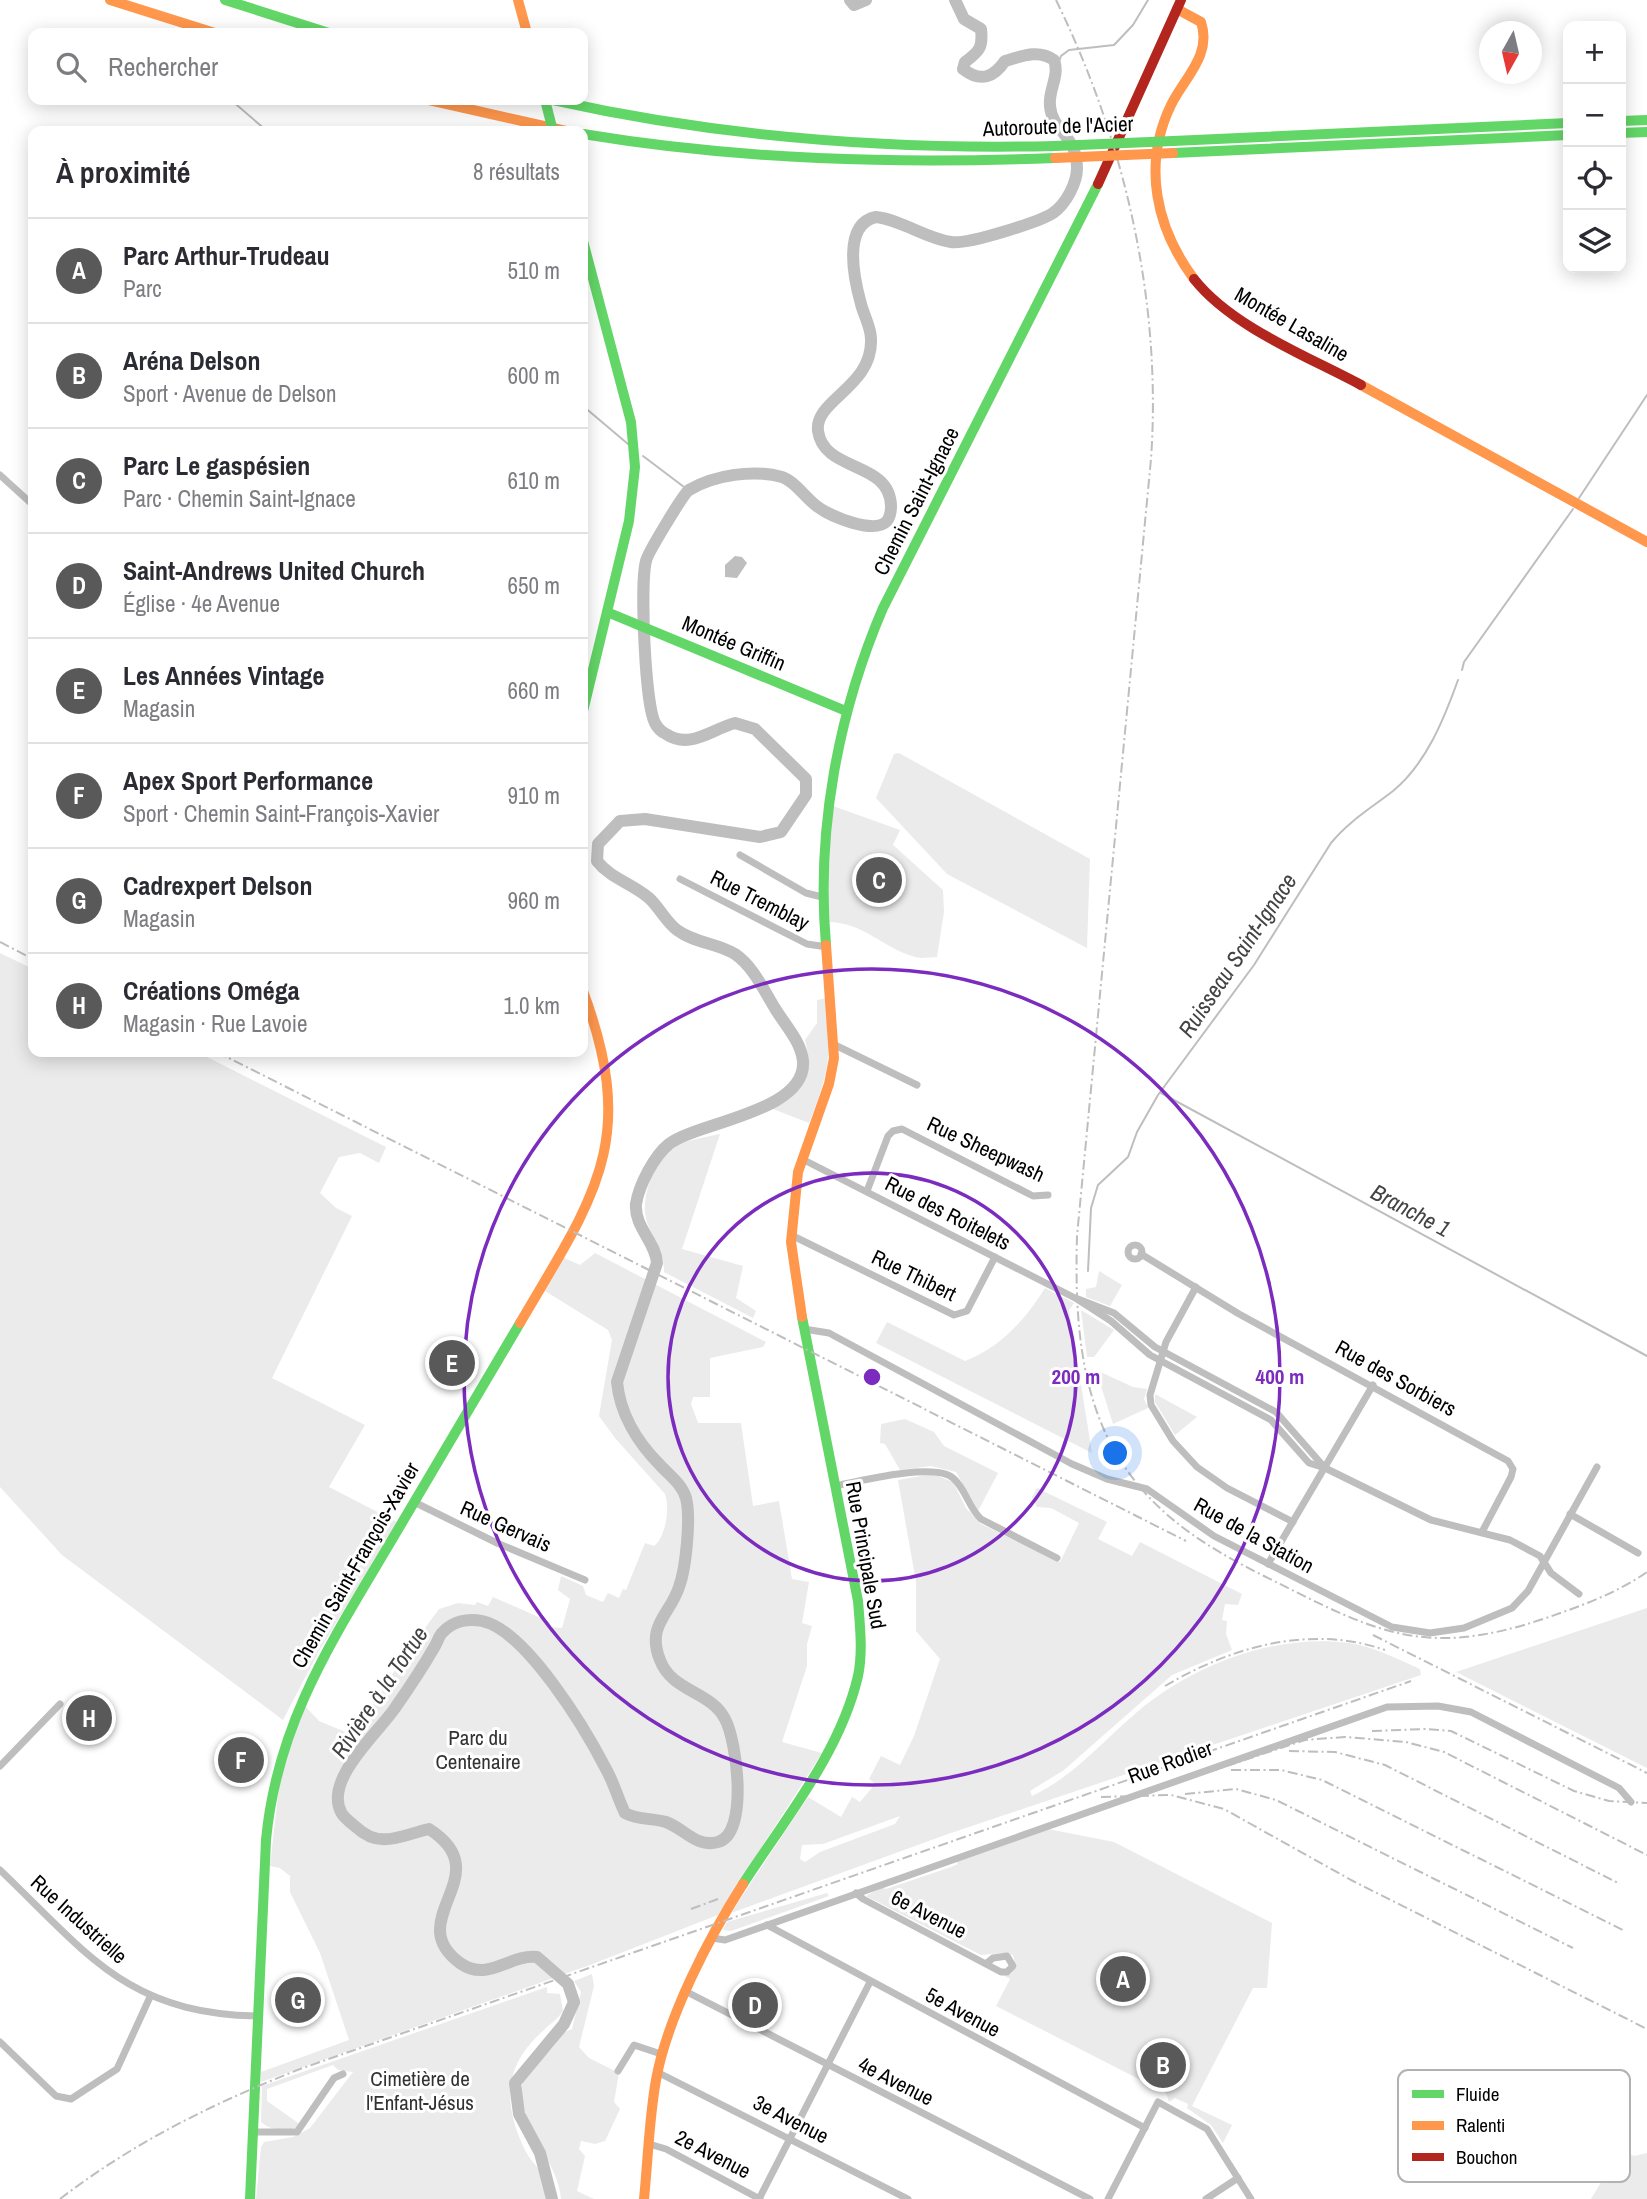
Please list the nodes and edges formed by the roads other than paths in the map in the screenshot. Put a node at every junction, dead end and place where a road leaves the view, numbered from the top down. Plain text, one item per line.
1 (99, 0) edge
2 (110, 0) edge
3 (225, 0) edge
4 (518, 0) edge
5 (1179, 5) edge
6 (141, 10) junction
7 (199, 28) edge
8 (314, 28) edge
9 (526, 28) edge
10 (451, 105) edge
11 (546, 105) edge
12 (576, 105) edge
13 (1647, 120) edge
14 (1626, 121) edge
15 (1563, 123) edge
16 (544, 126) edge
17 (552, 126) edge
18 (1647, 132) edge
19 (1626, 133) edge
20 (588, 135) edge
21 (1563, 135) edge
22 (588, 260) edge
23 (0, 475) edge
24 (28, 500) edge
25 (1647, 542) edge
26 (607, 612) junction
27 (588, 690) edge
28 (846, 711) junction
29 (740, 855) dead end
30 (680, 879) dead end
31 (822, 897) junction
32 (827, 947) junction
33 (588, 1004) edge
34 (835, 1045) junction
35 (917, 1085) dead end
36 (802, 1158) junction
37 (867, 1191) junction
38 (1048, 1195) dead end
39 (791, 1235) junction
40 (1142, 1254) dead end
41 (995, 1257) junction
42 (1196, 1287) junction
43 (1077, 1299) junction
44 (804, 1329) junction
45 (1163, 1351) junction
46 (1161, 1361) junction
47 (1373, 1385) junction
48 (1270, 1409) junction
49 (1266, 1417) junction
50 (1325, 1468) junction
51 (1597, 1468) dead end
52 (835, 1486) junction
53 (414, 1502) junction
54 (1570, 1514) junction
55 (1293, 1522) junction
56 (1482, 1532) junction
57 (1638, 1553) dead end
58 (1057, 1558) dead end
59 (1544, 1562) junction
60 (1268, 1564) junction
61 (585, 1580) dead end
62 (1578, 1594) dead end
63 (60, 1704) dead end
64 (0, 1766) edge
65 (1631, 1802) dead end
66 (0, 1870) edge
67 (856, 1893) junction
68 (766, 1925) junction
69 (712, 1938) junction
70 (987, 1963) dead end
71 (870, 1982) junction
72 (687, 1992) junction
73 (150, 1997) junction
74 (259, 2015) junction
75 (0, 2042) edge
76 (661, 2054) junction
77 (827, 2066) junction
78 (618, 2071) dead end
79 (657, 2072) junction
80 (343, 2074) dead end
81 (1145, 2128) junction
82 (254, 2133) junction
83 (789, 2138) junction
84 (649, 2144) junction
85 (1238, 2178) junction
86 (250, 2199) edge
87 (643, 2199) edge
88 (759, 2199) edge
89 (908, 2199) edge
90 (1090, 2199) edge
91 (1108, 2199) edge
92 (1206, 2199) edge
93 (1251, 2199) edge

1 - 6 main road
2 - 6 main road
3 - 8 main road
4 - 9 main road
5 - 25 main road, Montée Lasaline
5 - 28 main road, Chemin Saint-Ignace
6 - 7 main road
10 - 16 main road
11 - 17 main road, bridge
12 - 15 main road, Autoroute de l'Acier, bridge
13 - 14 main road
18 - 19 main road
20 - 21 main road, Autoroute de l'Acier, bridge
22 - 26 main road
23 - 24 street
26 - 27 main road
26 - 28 main road, Montée Griffin
28 - 31 main road, Chemin Saint-Ignace
29 - 31 street
30 - 32 street, Rue Tremblay
31 - 32 main road, Chemin Saint-Ignace
32 - 34 main road, Chemin Saint-Ignace
33 - 53 main road, Chemin Saint-François-Xavier
34 - 35 street
34 - 36 main road, Rue Principale Sud
36 - 37 street, Rue des Roitelets
36 - 39 main road, Rue Principale Sud
37 - 38 street, Rue Sheepwash
37 - 41 street, Rue des Roitelets
39 - 41 street, Rue Thibert
39 - 44 main road, Rue Principale Sud
40 - 42 street, Rue des Sorbiers
41 - 43 street, Rue des Roitelets
42 - 45 street
42 - 47 street, Rue des Sorbiers
43 - 45 street, Rue des Roitelets
43 - 46 street, Rue des Roitelets
44 - 52 main road, Rue Principale Sud
44 - 60 street, Rue de la Station
45 - 46 street
45 - 48 street, Rue des Roitelets
46 - 49 street, Rue des Roitelets
46 - 55 street
47 - 50 street
47 - 56 street, Rue des Sorbiers
48 - 49 street
48 - 50 street, Rue des Roitelets
49 - 50 street, Rue des Roitelets
50 - 55 street
50 - 56 street, Rue des Roitelets
51 - 54 street, Rue de la Station
52 - 58 street
52 - 69 main road, Rue Principale Sud
53 - 61 street, Rue Gervais
53 - 74 main road, Chemin Saint-François-Xavier
54 - 57 street
54 - 59 street, Rue de la Station
55 - 60 street
56 - 59 street, Rue des Roitelets
59 - 60 street, Rue de la Station
59 - 62 street, Rue des Roitelets
63 - 64 street
65 - 67 street, Rue Rodier
66 - 73 street, Rue Industrielle
67 - 68 street, Rue Rodier
67 - 70 street, 6e Avenue
68 - 69 street, Rue Rodier
68 - 71 street, 5e Avenue
69 - 72 main road, Rue Principale Sud
71 - 77 street
71 - 81 street, 5e Avenue
72 - 76 main road, Rue Principale Sud
72 - 77 street, 4e Avenue
73 - 74 street, Rue Industrielle
73 - 75 street
74 - 82 main road, Chemin Saint-François-Xavier
76 - 78 street
76 - 79 main road, Rue Principale Sud
77 - 83 street
77 - 90 street, 4e Avenue
79 - 83 street, 3e Avenue
79 - 84 main road, Rue Principale Sud
80 - 82 street
81 - 85 street
81 - 91 street
82 - 86 main road, Chemin Saint-François-Xavier
83 - 88 street
83 - 89 street, 3e Avenue
84 - 87 main road, Rue Principale Sud
84 - 88 street, 2e Avenue
85 - 92 street
85 - 93 street

